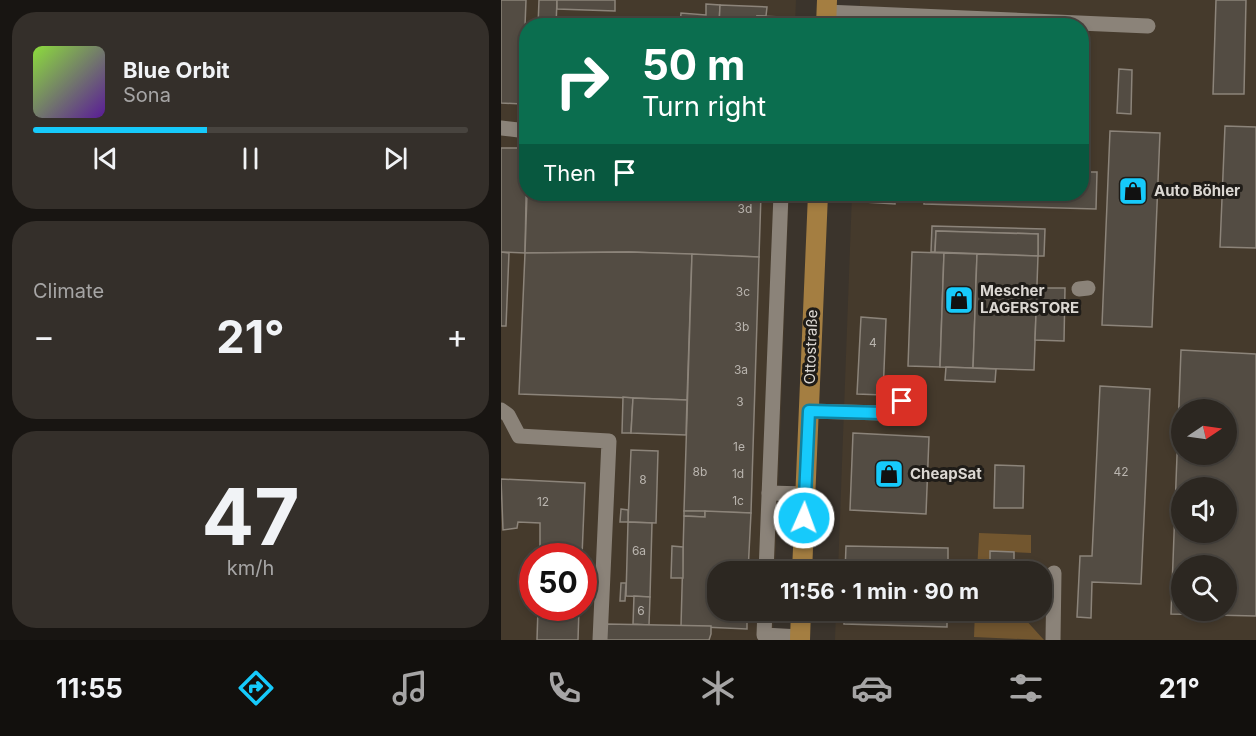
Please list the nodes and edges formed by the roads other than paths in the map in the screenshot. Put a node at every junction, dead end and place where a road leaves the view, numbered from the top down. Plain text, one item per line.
1 (826, 12) edge
2 (964, 18) edge
3 (1089, 23) edge
4 (1148, 26) dead end
5 (501, 128) edge
6 (519, 130) edge
7 (781, 201) edge
8 (818, 201) edge
9 (902, 401) dead end
10 (501, 410) edge
11 (809, 411) junction
12 (769, 493) junction
13 (805, 494) junction
14 (766, 561) edge
15 (802, 561) edge
16 (1054, 573) dead end
17 (765, 621) edge
18 (801, 621) edge
19 (800, 638) edge
20 (600, 640) edge
21 (1053, 640) edge

1 - 2 lane
3 - 4 lane
5 - 6 lane
7 - 12 lane
8 - 11 main road, Ottostraße
9 - 11 lane
10 - 20 lane
11 - 13 main road, Ottostraße
12 - 13 lane
12 - 14 lane
13 - 15 main road, Ottostraße
16 - 21 lane
17 - 19 lane
18 - 19 main road

